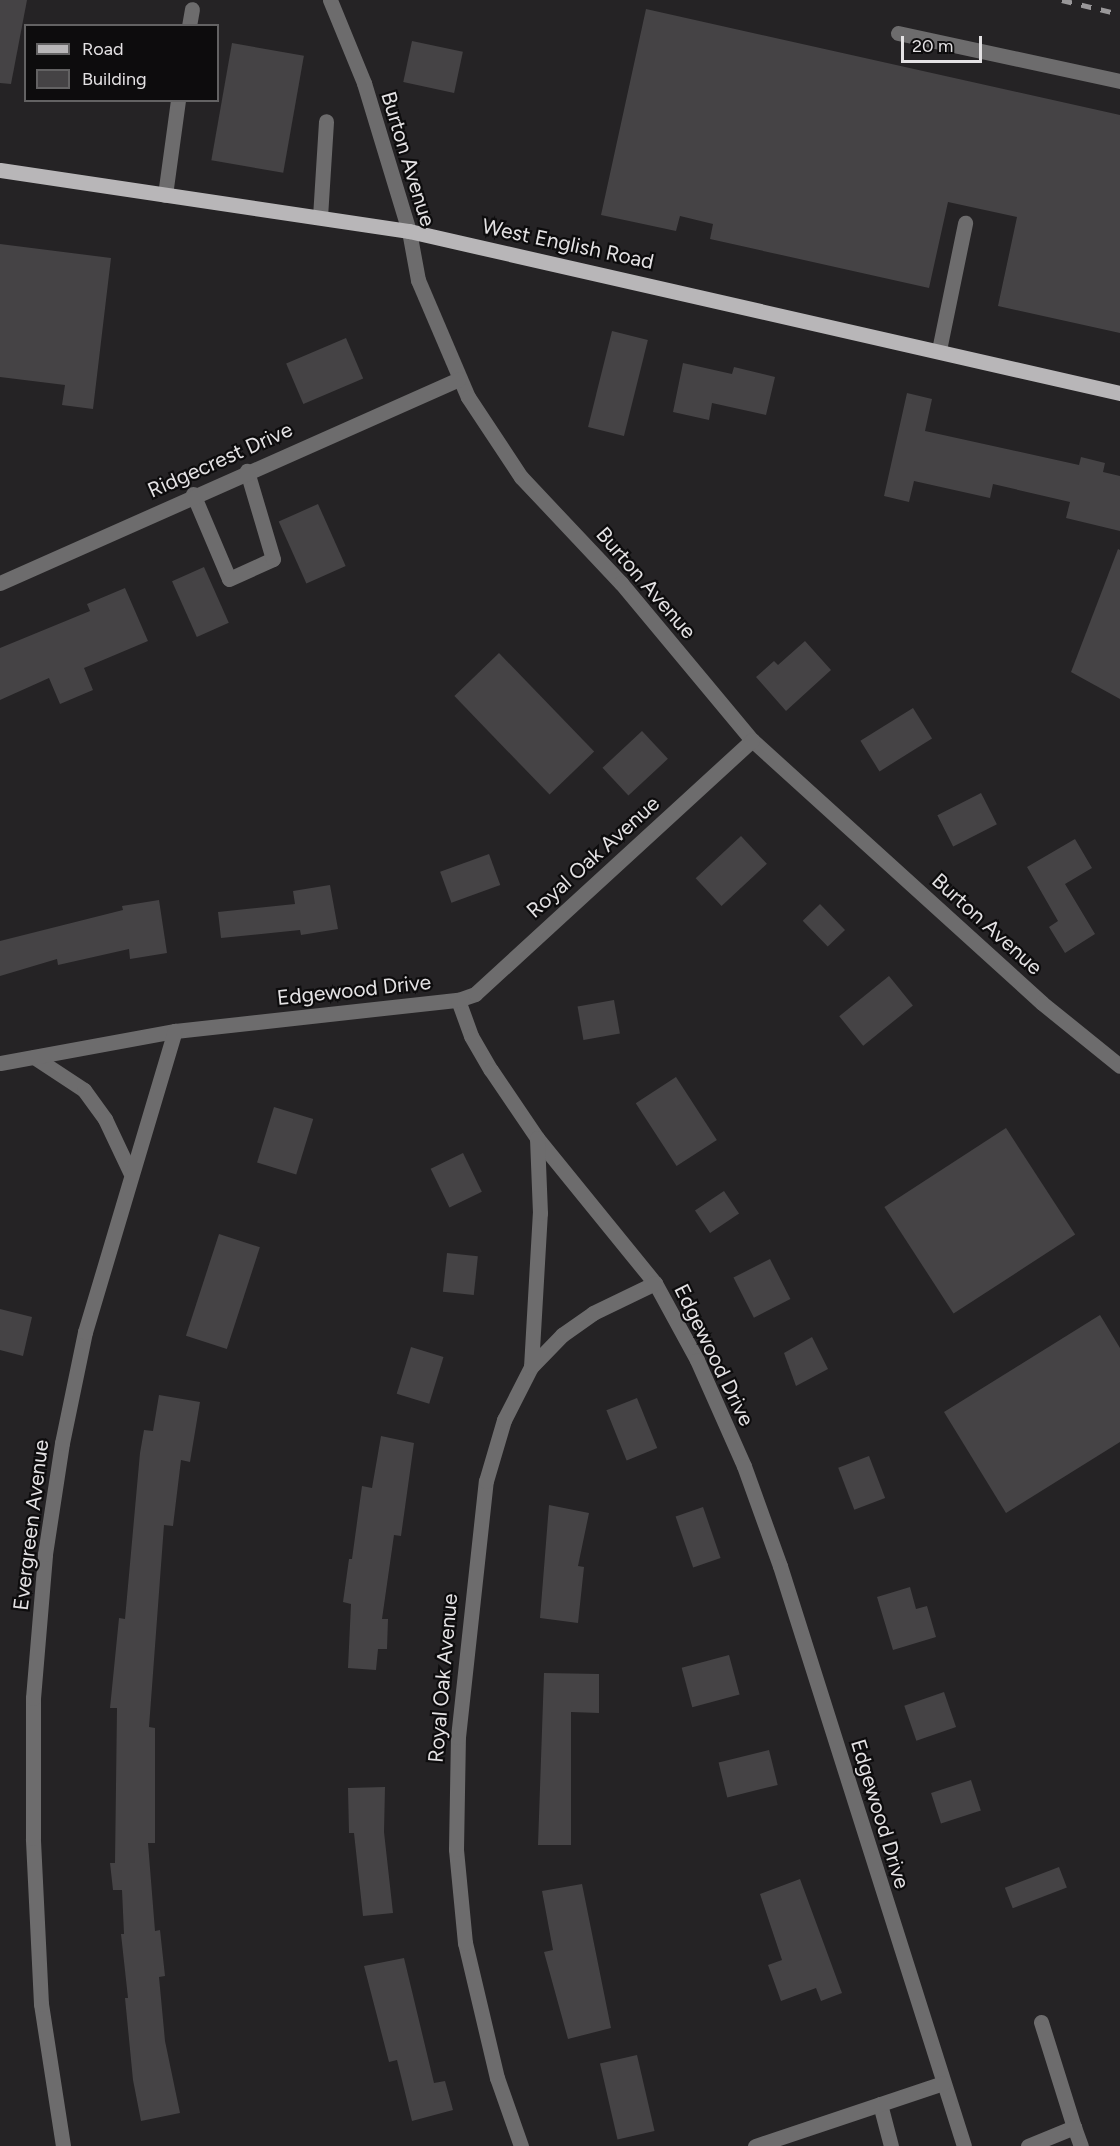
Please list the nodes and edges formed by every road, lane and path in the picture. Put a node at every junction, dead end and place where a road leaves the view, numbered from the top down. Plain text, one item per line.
1 (330, 0) edge
2 (192, 9) dead end
3 (189, 24) edge
4 (898, 33) dead end
5 (1120, 81) edge
6 (178, 102) edge
7 (326, 121) dead end
8 (0, 170) edge
9 (165, 195) junction
10 (320, 218) junction
11 (965, 223) dead end
12 (409, 231) junction
13 (939, 350) junction
14 (459, 379) junction
15 (1120, 393) edge
16 (247, 471) junction
17 (193, 494) junction
18 (0, 583) edge
19 (752, 740) junction
20 (458, 1000) junction
21 (175, 1031) junction
22 (34, 1056) junction
23 (0, 1063) edge
24 (1120, 1066) edge
25 (537, 1138) junction
26 (130, 1172) junction
27 (655, 1283) junction
28 (531, 1367) junction
29 (1041, 2022) dead end
30 (943, 2083) junction
31 (880, 2104) junction
32 (1074, 2127) junction
33 (63, 2146) edge
34 (521, 2146) edge
35 (755, 2146) edge
36 (891, 2146) edge
37 (964, 2146) edge
38 (1028, 2146) edge
39 (1081, 2146) edge

1 - 12 street, Burton Avenue
2 - 3 street
4 - 5 street
6 - 9 street
7 - 10 street
8 - 9 main road, West English Road
9 - 10 main road, West English Road
10 - 12 main road, West English Road
11 - 13 street
12 - 13 main road, West English Road
12 - 14 street, Burton Avenue
13 - 15 main road, West English Road
14 - 16 street, Ridgecrest Drive
14 - 19 street, Burton Avenue
16 - 17 street, Ridgecrest Drive
16 - 17 street
17 - 18 street, Ridgecrest Drive
19 - 20 street, Royal Oak Avenue
19 - 24 street, Burton Avenue
20 - 21 street, Edgewood Drive
20 - 25 street, Edgewood Drive
21 - 22 street, Edgewood Drive
21 - 26 street, Evergreen Avenue
22 - 23 street, Edgewood Drive
22 - 26 street
25 - 27 street, Edgewood Drive
25 - 28 street
26 - 33 street, Evergreen Avenue
27 - 28 street, Royal Oak Avenue
27 - 30 street, Edgewood Drive
28 - 34 street, Royal Oak Avenue
29 - 32 street
30 - 31 street
30 - 37 street, Edgewood Drive
31 - 35 street
31 - 36 street
32 - 38 street
32 - 39 street

